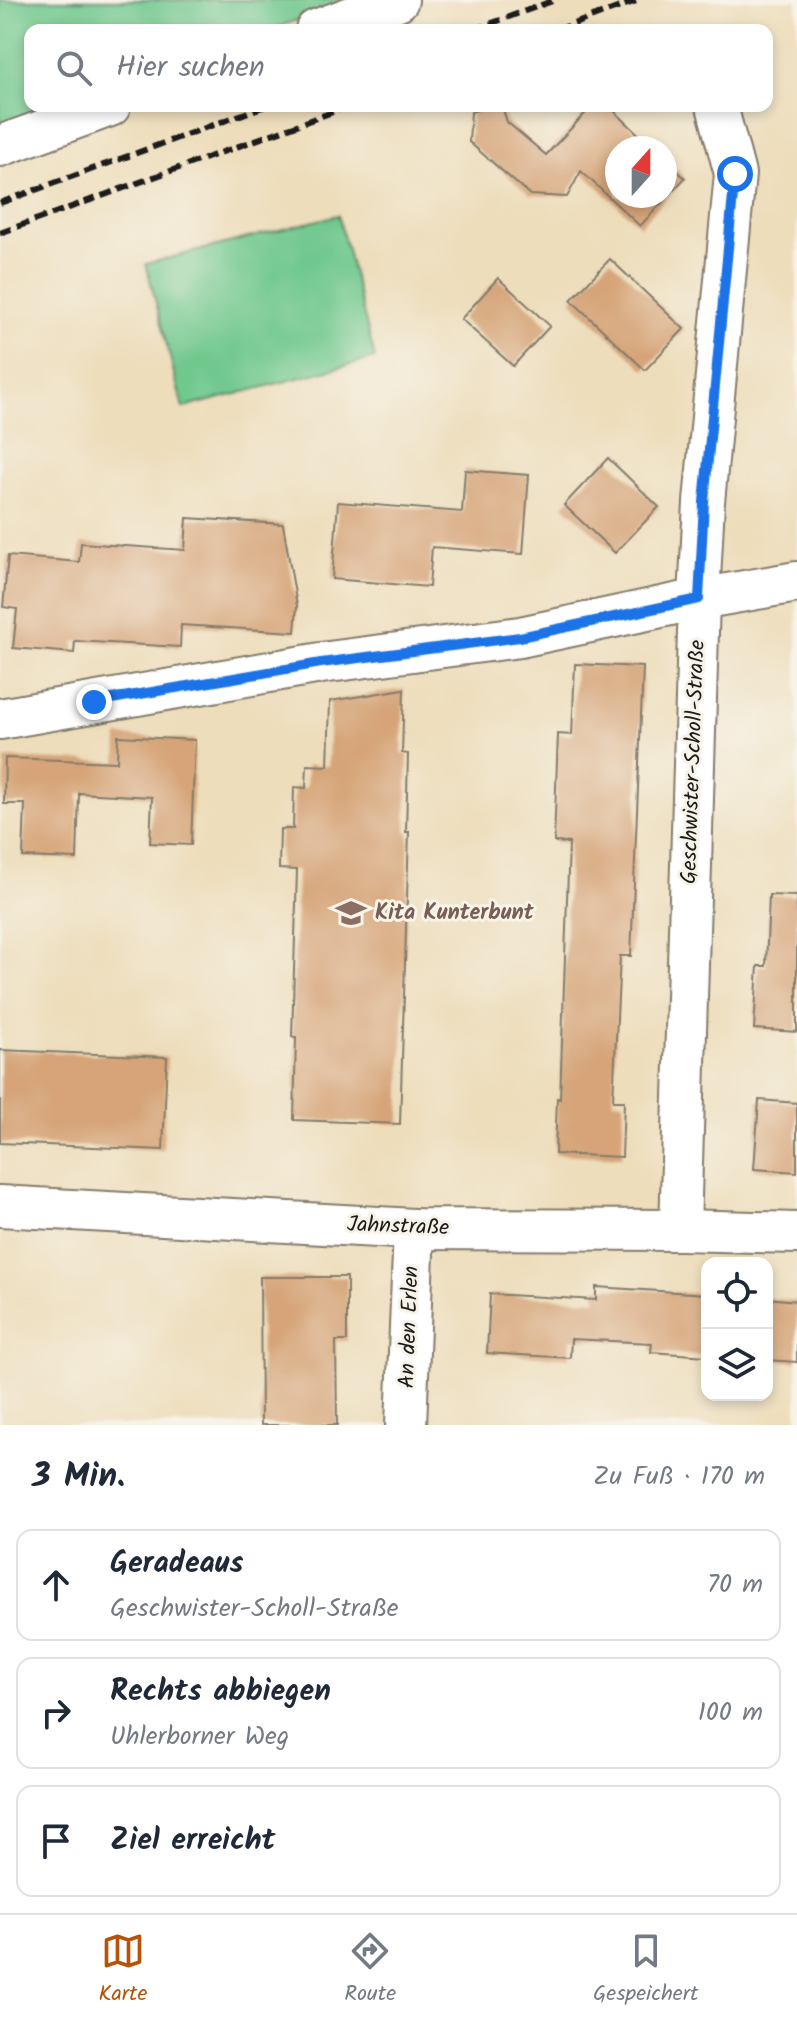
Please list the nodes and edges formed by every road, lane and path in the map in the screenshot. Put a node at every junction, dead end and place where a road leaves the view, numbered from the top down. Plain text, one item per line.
1 (398, 0) edge
2 (332, 24) edge
3 (94, 112) edge
4 (719, 112) edge
5 (0, 146) edge
6 (797, 582) edge
7 (699, 599) junction
8 (0, 719) edge
9 (0, 1206) edge
10 (414, 1229) junction
11 (680, 1230) junction
12 (797, 1233) edge
13 (406, 1425) edge

1 - 2 street
3 - 5 street
4 - 7 street, Geschwister-Scholl-Straße
6 - 7 street
7 - 8 street
7 - 11 street, Geschwister-Scholl-Straße
9 - 10 street, Jahnstraße
10 - 11 street, Jahnstraße
10 - 13 street, An den Erlen
11 - 12 street, Jahnstraße

